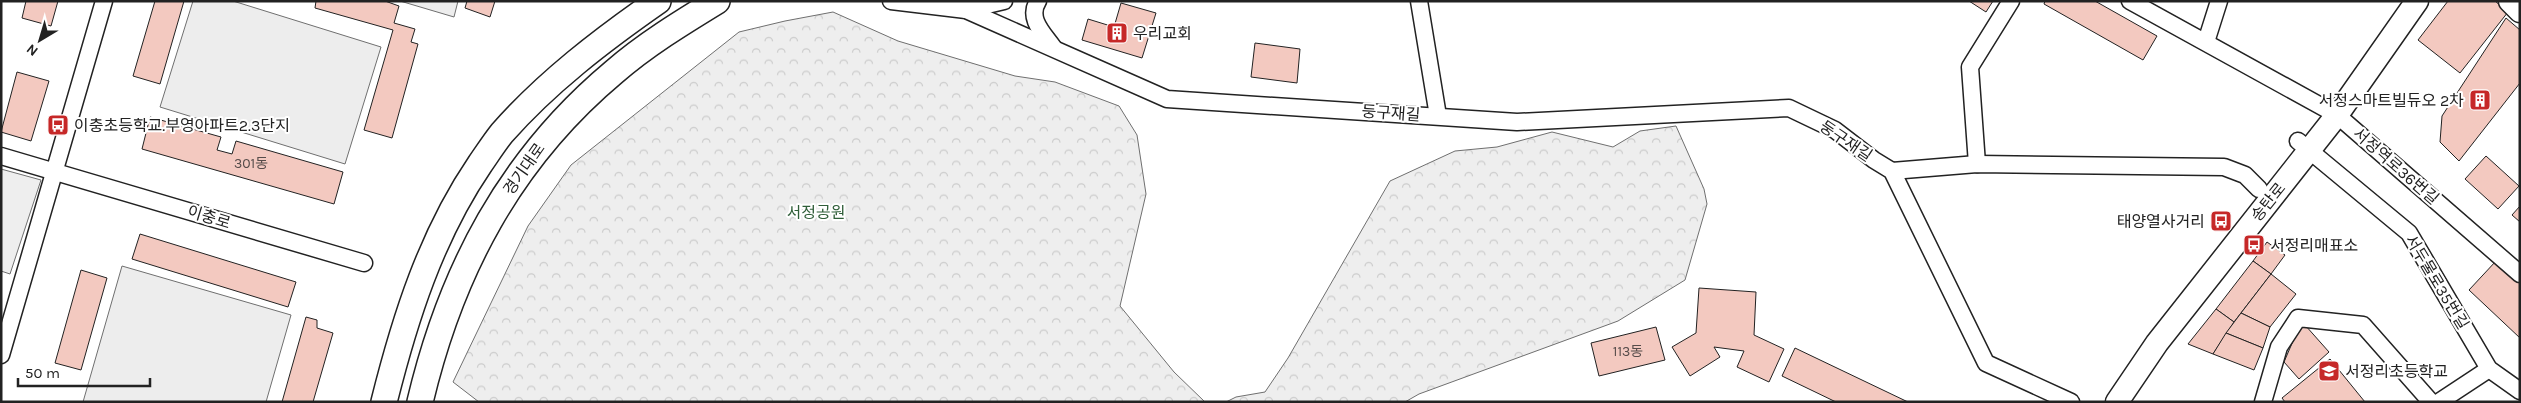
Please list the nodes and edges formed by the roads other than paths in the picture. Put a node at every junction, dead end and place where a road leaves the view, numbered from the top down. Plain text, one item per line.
1 (104, 1) edge
2 (658, 1) edge
3 (717, 1) edge
4 (891, 1) edge
5 (1004, 1) edge
6 (1038, 1) edge
7 (1419, 1) edge
8 (2011, 1) edge
9 (2130, 1) edge
10 (2219, 1) edge
11 (2400, 1) edge
12 (2417, 1) edge
13 (2510, 1) edge
14 (966, 10) junction
15 (2520, 10) edge
16 (2206, 42) junction
17 (1054, 49) junction
18 (2331, 111) junction
19 (1438, 116) junction
20 (2304, 146) junction
21 (1, 156) edge
22 (1977, 164) junction
23 (55, 171) junction
24 (1892, 171) junction
25 (2259, 189) junction
26 (364, 263) dead end
27 (2520, 274) edge
28 (1, 356) edge
29 (2489, 368) junction
30 (2520, 391) edge
31 (384, 402) edge
32 (420, 402) edge
33 (2071, 402) edge
34 (2102, 402) edge
35 (2117, 402) edge
36 (2263, 402) edge
37 (2431, 402) edge
38 (2439, 402) edge

1 - 23 street
2 - 31 main road
3 - 32 main road, 경기대로
4 - 14 street, 둥구재길
5 - 14 street
6 - 17 street
7 - 19 street
8 - 22 street
9 - 16 street, 서정역로36번길
10 - 16 street
11 - 18 main road, 송탄로
12 - 18 main road, 송탄로
13 - 15 main road
14 - 17 street, 둥구재길
16 - 18 street, 서정역로36번길
17 - 19 street, 둥구재길
18 - 20 main road, 송탄로
18 - 27 street, 서정역로36번길
19 - 24 street, 둥구재길
20 - 25 main road, 송탄로
20 - 29 street, 서두물로35번길
20 - 35 main road, 송탄로
21 - 23 street, 이충로
22 - 24 street
22 - 25 street
23 - 26 street, 이충로
23 - 28 street
24 - 33 street
25 - 34 main road, 송탄로
29 - 30 street, 서두물로35번길
29 - 38 street
36 - 37 street

